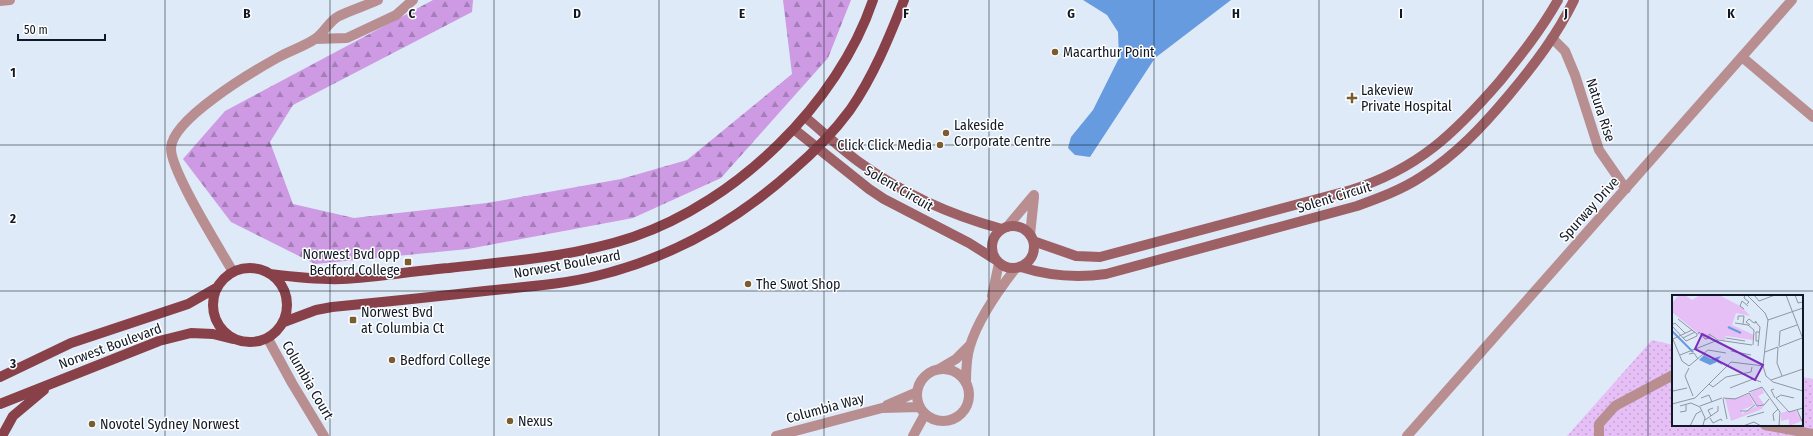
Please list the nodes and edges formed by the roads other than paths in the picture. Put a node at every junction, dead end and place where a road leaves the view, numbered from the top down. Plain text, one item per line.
1 (10, 0) edge
2 (378, 0) edge
3 (413, 0) edge
4 (873, 0) edge
5 (904, 0) edge
6 (1558, 0) edge
7 (1574, 0) edge
8 (1792, 0) edge
9 (0, 1) edge
10 (1552, 38) junction
11 (315, 39) junction
12 (1742, 57) junction
13 (805, 117) junction
14 (1813, 117) edge
15 (795, 130) junction
16 (828, 137) junction
17 (818, 148) junction
18 (1626, 188) junction
19 (1005, 228) junction
20 (1032, 238) junction
21 (997, 261) junction
22 (1018, 268) junction
23 (233, 272) junction
24 (270, 274) junction
25 (216, 288) junction
26 (990, 302) junction
27 (284, 322) junction
28 (268, 338) junction
29 (233, 339) junction
30 (970, 345) junction
31 (48, 353) junction
32 (0, 368) edge
33 (939, 369) junction
34 (1672, 376) edge
35 (0, 377) edge
36 (59, 379) junction
37 (966, 383) junction
38 (917, 392) junction
39 (0, 404) edge
40 (882, 408) junction
41 (922, 411) junction
42 (1770, 426) edge
43 (1813, 434) edge
44 (2, 436) edge
45 (324, 436) edge
46 (776, 436) edge
47 (913, 436) edge
48 (1407, 436) edge
49 (1599, 436) edge

1 - 9 street
2 - 11 street
3 - 11 street
4 - 13 main road, Norwest Boulevard
5 - 16 main road, Norwest Boulevard
6 - 20 street, Solent Circuit
7 - 10 street, Solent Circuit
8 - 12 street, Spurway Drive
10 - 18 street, Natura Rise
10 - 22 street, Solent Circuit
11 - 23 street
12 - 14 street
12 - 18 street, Spurway Drive
13 - 15 main road, Norwest Boulevard
13 - 16 street, Solent Circuit
15 - 17 street, Solent Circuit
15 - 24 main road, Norwest Boulevard
16 - 17 main road, Norwest Boulevard
16 - 19 street, Solent Circuit
17 - 21 street, Solent Circuit
17 - 27 main road, Norwest Boulevard
18 - 48 street, Spurway Drive
19 - 20 street
19 - 20 street
19 - 21 street
20 - 22 street
21 - 22 street
21 - 26 street
22 - 26 street
23 - 24 main road
23 - 25 main road
24 - 27 main road
25 - 29 main road
25 - 31 main road, Norwest Boulevard
26 - 30 street
27 - 28 main road
28 - 29 main road
28 - 45 street, Columbia Court
29 - 36 main road, Norwest Boulevard
30 - 33 street
30 - 37 street
31 - 32 main road
31 - 35 main road, Norwest Boulevard
33 - 37 street
33 - 38 street
34 - 49 street
36 - 39 main road, Norwest Boulevard
36 - 44 main road
37 - 41 street
38 - 40 street, Columbia Way
38 - 41 street
40 - 41 street, Columbia Way
40 - 46 street, Columbia Way
41 - 47 street
42 - 43 street

